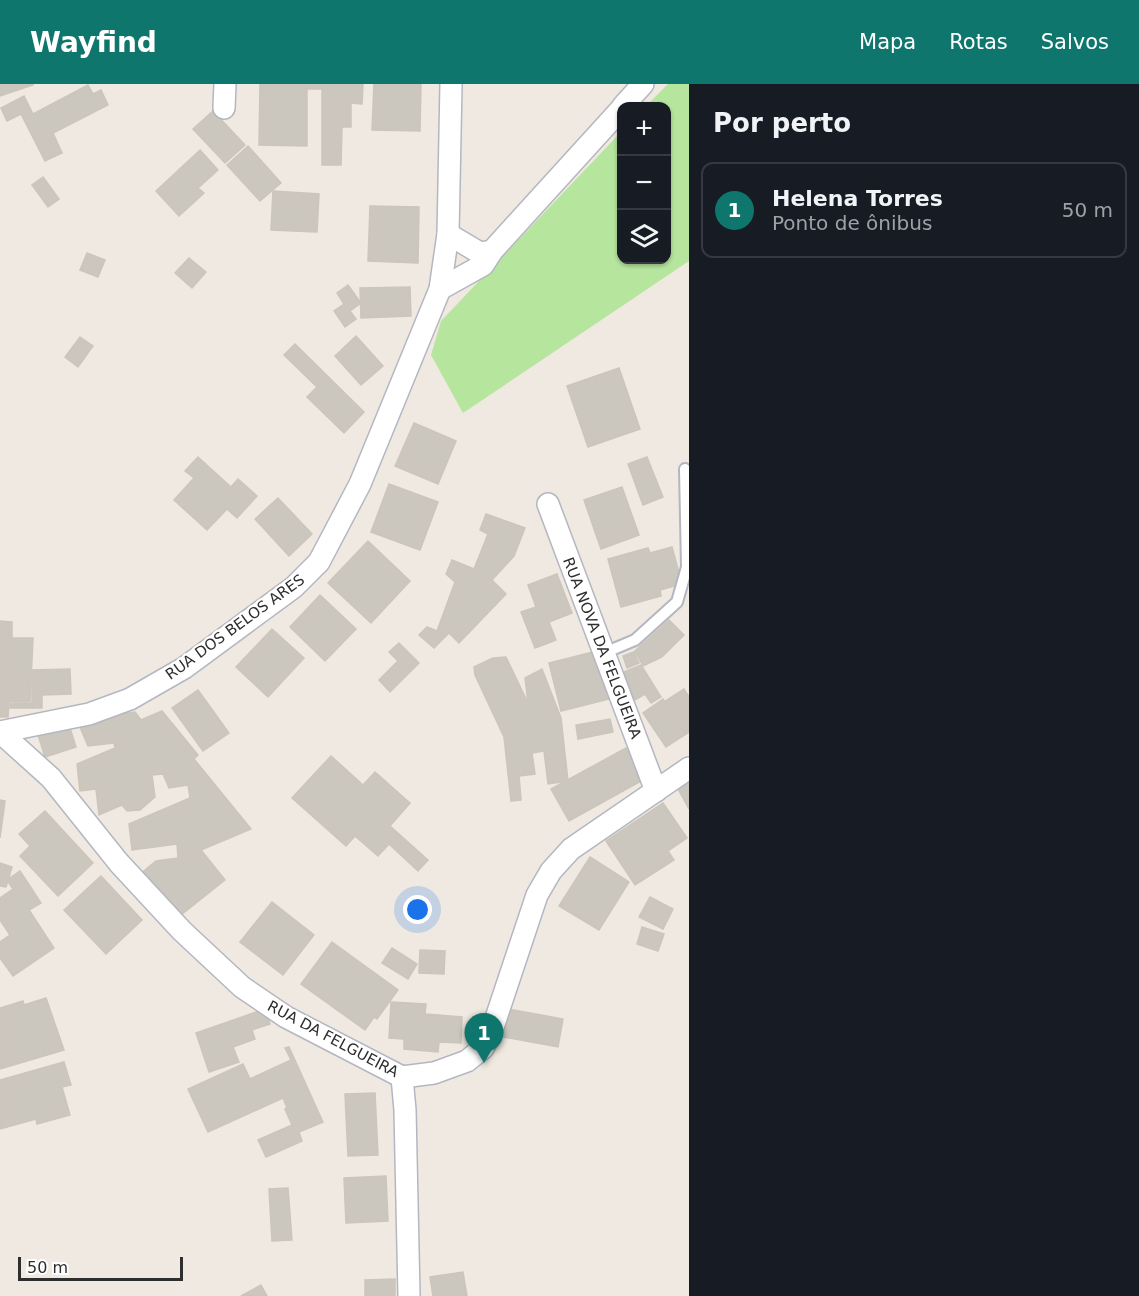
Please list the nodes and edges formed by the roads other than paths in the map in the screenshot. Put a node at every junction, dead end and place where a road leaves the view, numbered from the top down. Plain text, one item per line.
1 (225, 84) edge
2 (451, 84) edge
3 (643, 84) edge
4 (627, 102) edge
5 (224, 108) dead end
6 (617, 113) edge
7 (448, 234) junction
8 (492, 251) junction
9 (440, 289) junction
10 (686, 469) dead end
11 (548, 504) dead end
12 (604, 653) junction
13 (0, 732) edge
14 (689, 768) edge
15 (656, 791) junction
16 (402, 1077) junction
17 (409, 1296) edge

1 - 5 street
2 - 7 street, RUA DOS BELOS ARES
3 - 4 street
6 - 8 street
7 - 8 street
7 - 9 street, RUA DOS BELOS ARES
8 - 9 street
9 - 13 street, RUA DOS BELOS ARES
10 - 12 lane
11 - 12 street, RUA NOVA DA FELGUEIRA
12 - 15 street, RUA NOVA DA FELGUEIRA
13 - 16 street, RUA DA FELGUEIRA
14 - 15 street, RUA DA FELGUEIRA
15 - 16 street, RUA DA FELGUEIRA
16 - 17 street

